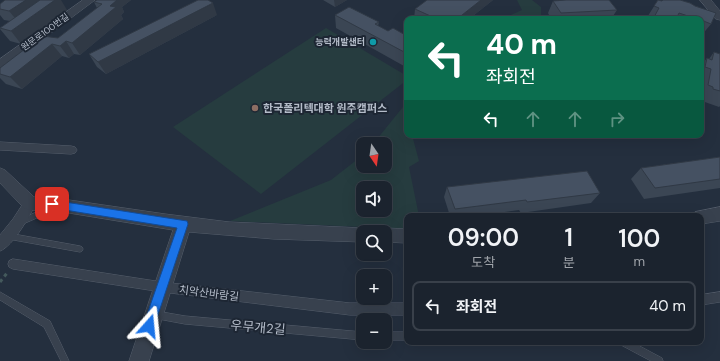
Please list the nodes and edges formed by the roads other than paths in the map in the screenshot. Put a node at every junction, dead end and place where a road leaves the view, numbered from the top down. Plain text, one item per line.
1 (90, 0) edge
2 (705, 0) edge
3 (720, 17) edge
4 (0, 66) edge
5 (0, 146) edge
6 (71, 150) dead end
7 (0, 174) edge
8 (30, 203) junction
9 (63, 204) junction
10 (720, 214) edge
11 (704, 217) edge
12 (18, 223) junction
13 (183, 224) junction
14 (356, 235) edge
15 (392, 235) edge
16 (404, 236) edge
17 (4, 241) edge
18 (80, 249) dead end
19 (13, 264) dead end
20 (162, 287) junction
21 (0, 296) edge
22 (720, 297) edge
23 (704, 300) edge
24 (404, 309) edge
25 (153, 315) junction
26 (356, 335) edge
27 (392, 336) edge
28 (404, 336) edge
29 (630, 345) edge
30 (66, 361) edge
31 (139, 361) edge
32 (659, 361) edge

1 - 4 street, 원문로100번길
2 - 3 street
5 - 6 street
7 - 8 street
8 - 9 street
8 - 12 street
9 - 12 lane
9 - 13 street
10 - 11 street
12 - 17 street
13 - 14 street
13 - 20 street
15 - 16 street
17 - 18 lane
19 - 20 street, 치악산바람길
20 - 24 street, 치악산바람길
20 - 25 street
21 - 30 lane
22 - 23 street
25 - 26 lane, 우무개2길
25 - 31 street
27 - 28 lane
29 - 32 lane

